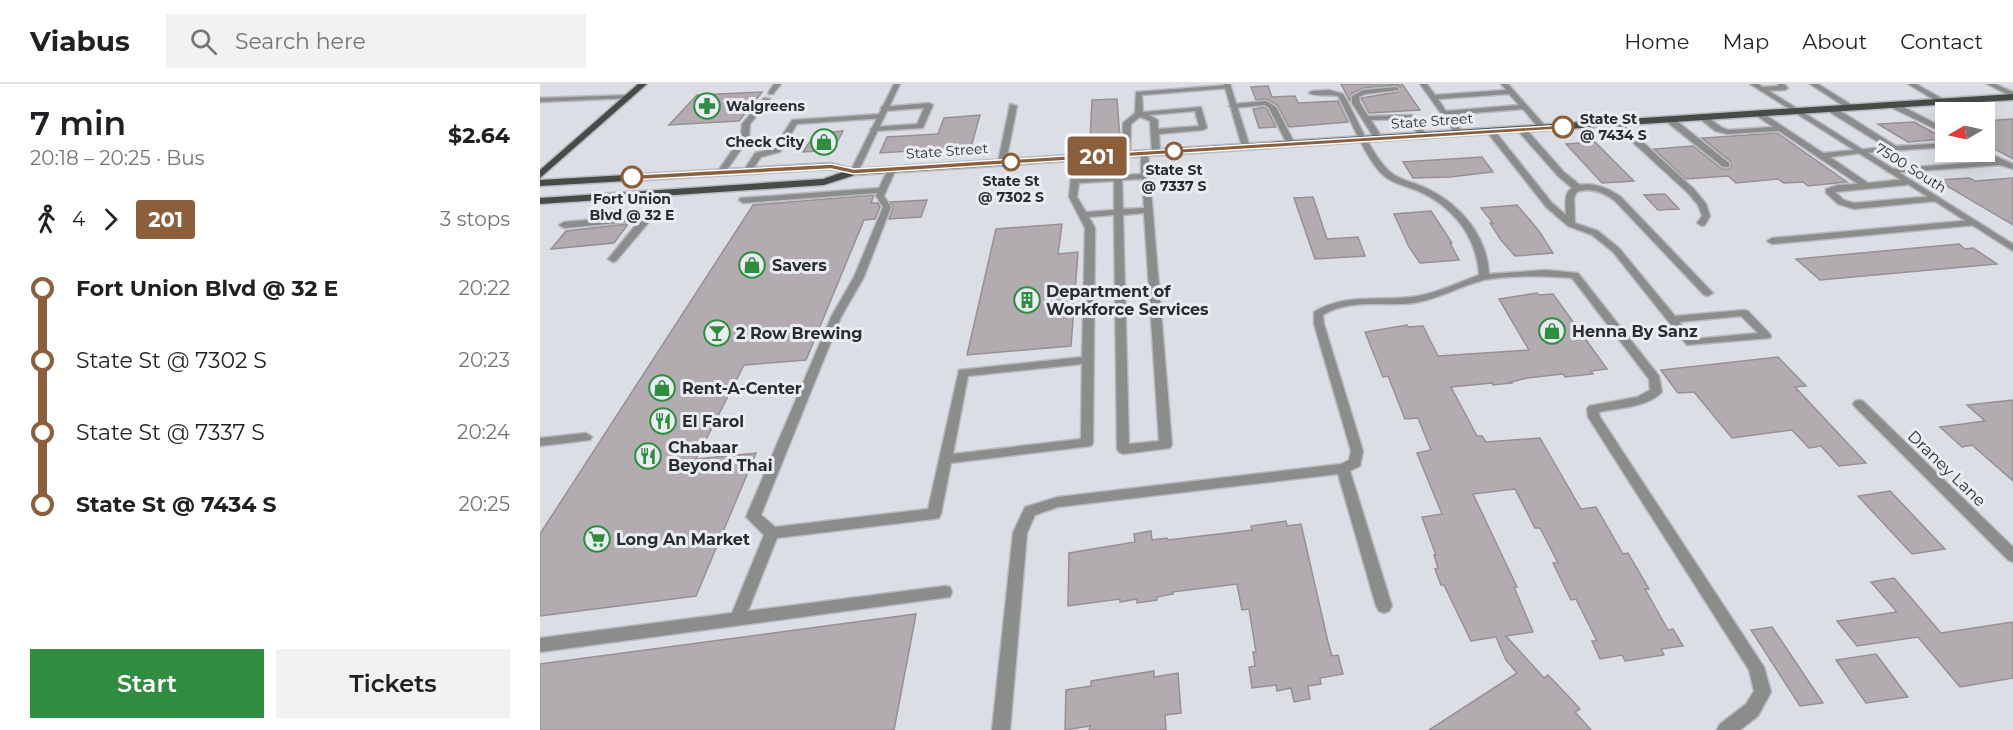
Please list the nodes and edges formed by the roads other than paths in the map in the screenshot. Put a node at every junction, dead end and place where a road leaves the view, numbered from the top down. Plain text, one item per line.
1 (643, 84) edge
2 (778, 84) edge
3 (897, 84) edge
4 (1423, 84) edge
5 (1504, 84) edge
6 (1753, 84) edge
7 (1780, 84) edge
8 (1813, 84) edge
9 (1911, 84) edge
10 (1990, 84) edge
11 (1227, 86) edge
12 (1396, 89) dead end
13 (1761, 89) junction
14 (1511, 92) junction
15 (1311, 93) dead end
16 (630, 96) junction
17 (2013, 96) edge
18 (1433, 97) junction
19 (540, 100) edge
20 (1944, 102) joint
21 (1935, 103) edge
22 (1893, 105) junction
23 (1013, 106) dead end
24 (1233, 106) junction
25 (1525, 107) junction
26 (1851, 107) junction
27 (1831, 109) junction
28 (1794, 111) junction
29 (883, 112) junction
30 (1444, 113) junction
31 (1139, 114) junction
32 (1758, 114) junction
33 (1366, 118) junction
34 (1702, 118) junction
35 (1670, 120) junction
36 (1618, 123) junction
37 (1935, 126) edge
38 (874, 129) junction
39 (1544, 129) junction
40 (1781, 129) junction
41 (1522, 130) junction
42 (1155, 132) junction
43 (1491, 132) junction
44 (1460, 134) junction
45 (1424, 136) junction
46 (1372, 140) junction
47 (1291, 144) junction
48 (1935, 146) edge
49 (1246, 147) junction
50 (1894, 148) junction
51 (1156, 152) junction
52 (1858, 152) junction
53 (1144, 153) junction
54 (1126, 154) junction
55 (1821, 156) junction
56 (1077, 157) junction
57 (1995, 160) edge
58 (1002, 162) junction
59 (2001, 163) junction
60 (1726, 165) dead end
61 (2013, 167) edge
62 (892, 169) junction
63 (748, 171) junction
64 (1890, 171) junction
65 (721, 172) junction
66 (854, 172) junction
67 (540, 175) edge
68 (1145, 176) junction
69 (1118, 178) junction
70 (1075, 181) junction
71 (1906, 182) junction
72 (540, 183) edge
73 (1866, 185) junction
74 (751, 187) junction
75 (1577, 187) junction
76 (883, 190) junction
77 (1934, 199) junction
78 (540, 201) edge
79 (1148, 210) junction
80 (1118, 212) junction
81 (1083, 215) junction
82 (1702, 223) dead end
83 (1973, 223) junction
84 (1571, 224) junction
85 (564, 225) dead end
86 (1772, 240) dead end
87 (2013, 249) edge
88 (613, 260) dead end
89 (1484, 276) junction
90 (1708, 293) dead end
91 (1673, 320) junction
92 (1088, 360) junction
93 (1859, 404) dead end
94 (586, 437) dead end
95 (540, 442) edge
96 (946, 459) junction
97 (1343, 469) junction
98 (772, 533) junction
99 (2013, 556) edge
100 (945, 592) dead end
101 (1384, 606) dead end
102 (737, 619) junction
103 (540, 645) edge
104 (1001, 730) edge
105 (1726, 730) edge

1 - 16 main road
2 - 65 street
3 - 29 street
4 - 18 street
5 - 14 street
6 - 13 street, 7500 South
7 - 13 street
8 - 26 street
9 - 20 street
10 - 17 street
11 - 24 street
11 - 31 street
12 - 33 street
13 - 28 street, 7500 South
14 - 18 street
14 - 25 street
15 - 46 street
16 - 19 street
16 - 67 main road
17 - 20 main road, State Street
18 - 30 street
21 - 22 main road, State Street
22 - 26 main road, State Street
22 - 37 street
23 - 58 street
24 - 47 street
24 - 49 street
25 - 30 street
25 - 39 street
26 - 27 main road, State Street
27 - 28 main road, State Street
27 - 50 street
28 - 32 main road, State Street
28 - 52 street, 7500 South
29 - 38 street
29 - 38 street
29 - 63 street
30 - 44 street
31 - 42 street
31 - 42 street
31 - 54 street
32 - 34 main road, State Street
32 - 40 street
33 - 45 street
33 - 46 street
34 - 35 main road, State Street
34 - 40 street
35 - 36 main road, State Street
35 - 60 street
36 - 39 main road, State Street
36 - 82 street
38 - 66 street
39 - 41 main road, State Street
40 - 55 street
41 - 43 main road, State Street
41 - 75 street
42 - 51 street
43 - 44 main road, State Street
43 - 84 street
44 - 45 main road, State Street
45 - 46 main road, State Street
46 - 47 main road, State Street
46 - 89 street
47 - 49 main road, State Street
48 - 50 street
49 - 51 main road, State Street
50 - 52 street
51 - 53 main road, State Street
52 - 55 street
52 - 64 street, 7500 South
53 - 54 main road, State Street
53 - 68 street
54 - 56 main road, State Street
55 - 73 street
56 - 58 main road, State Street
56 - 70 street
57 - 59 street
58 - 62 main road, State Street
59 - 61 street
59 - 64 street
62 - 66 main road, State Street
62 - 76 street
63 - 65 main road, State Street
63 - 66 main road, State Street
64 - 71 street, 7500 South
65 - 72 main road, State Street
66 - 74 main road, State Street
68 - 69 street
68 - 79 street
69 - 70 street
69 - 80 street
70 - 81 street
71 - 73 street
71 - 77 street, 7500 South
73 - 77 street
74 - 76 street
74 - 78 main road, State Street
75 - 84 street
75 - 90 street
76 - 98 street
77 - 83 street, 7500 South
79 - 80 street
79 - 80 street
80 - 81 street
81 - 92 street
83 - 86 street
83 - 87 street, 7500 South
84 - 91 street
85 - 88 street
89 - 97 street
89 - 105 street
91 - 91 street
92 - 96 street
92 - 96 street
93 - 99 street, Draney Lane
94 - 95 street
96 - 98 street
97 - 101 street
97 - 104 street
98 - 102 street
100 - 102 street
102 - 103 street

